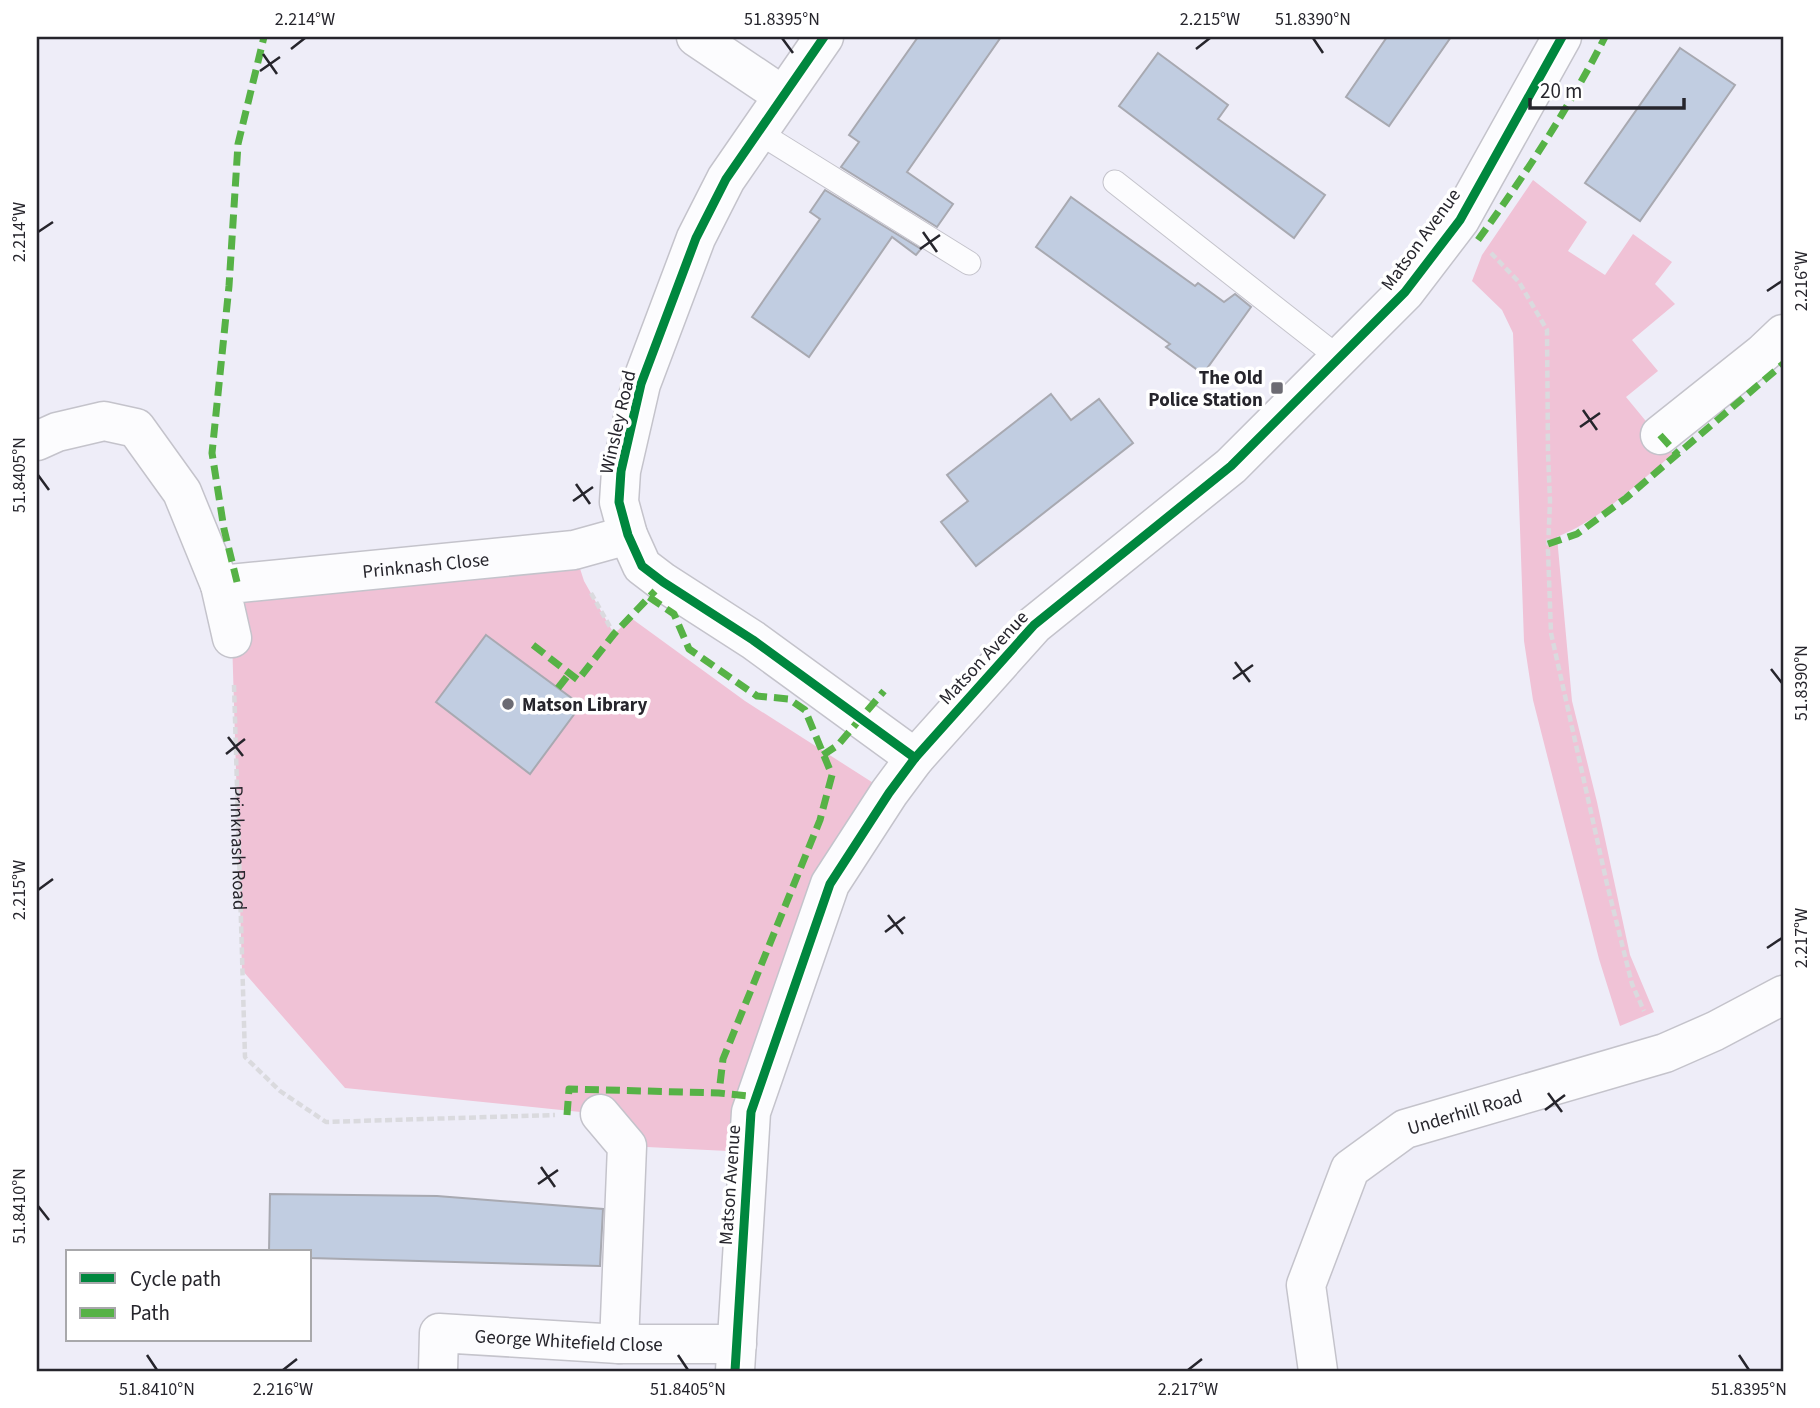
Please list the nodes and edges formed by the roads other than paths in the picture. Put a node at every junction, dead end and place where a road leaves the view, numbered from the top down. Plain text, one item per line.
1 (696, 37) edge
2 (824, 37) edge
3 (1562, 37) edge
4 (782, 96) junction
5 (758, 132) junction
6 (1115, 182) dead end
7 (969, 263) dead end
8 (1783, 334) edge
9 (1339, 358) junction
10 (1660, 435) dead end
11 (37, 441) edge
12 (628, 535) junction
13 (220, 584) junction
14 (232, 638) road end
15 (915, 758) junction
16 (1783, 995) edge
17 (600, 1114) road end
18 (619, 1344) junction
19 (736, 1358) edge
20 (438, 1371) edge
21 (1318, 1371) edge

1 - 4 street
2 - 4 street, Winsley Road
3 - 9 street, Matson Avenue
4 - 5 street, Winsley Road
5 - 7 lane
5 - 12 street, Winsley Road
6 - 9 lane
8 - 10 street
9 - 15 street, Matson Avenue
11 - 13 street
12 - 13 street, Prinknash Close
12 - 15 street, Winsley Road
13 - 14 street
15 - 19 street, Matson Avenue
16 - 21 street, Underhill Road
17 - 18 street
18 - 19 street, George Whitefield Close
18 - 20 street, George Whitefield Close

